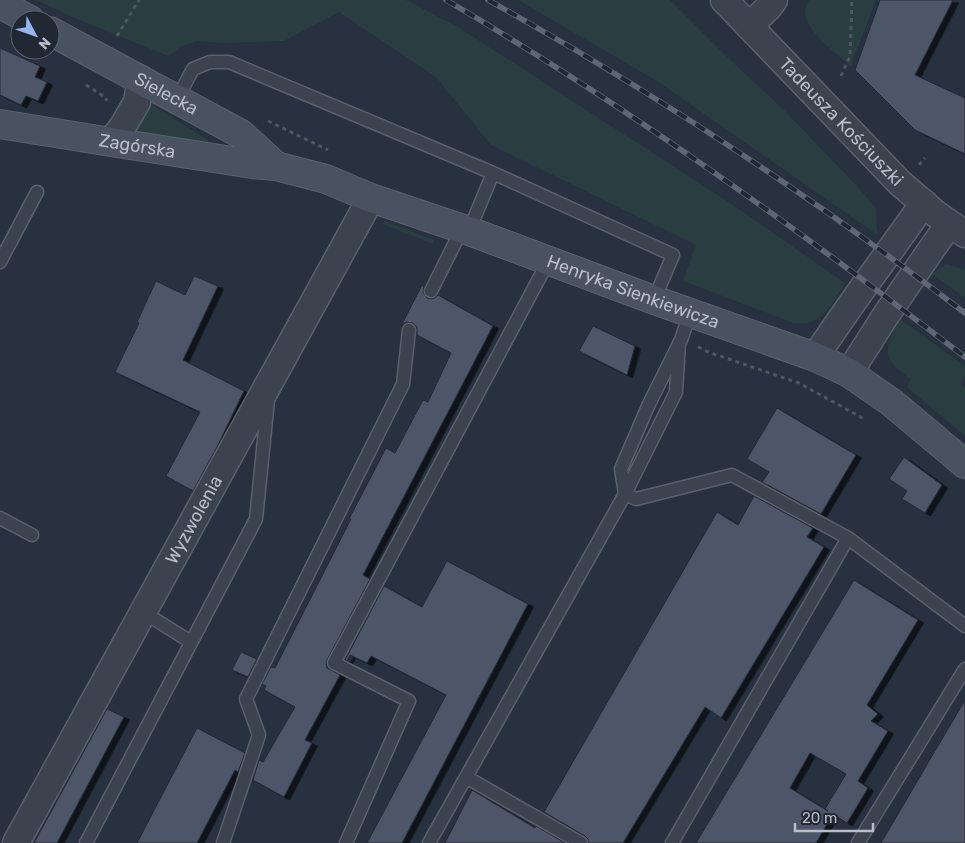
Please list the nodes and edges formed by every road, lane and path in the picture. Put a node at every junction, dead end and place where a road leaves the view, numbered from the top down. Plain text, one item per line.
1 (138, 0) edge
2 (724, 0) edge
3 (774, 0) edge
4 (852, 0) edge
5 (0, 4) edge
6 (11, 10) edge
7 (749, 26) junction
8 (60, 36) edge
9 (116, 37) dead end
10 (841, 76) dead end
11 (141, 79) junction
12 (86, 85) dead end
13 (177, 99) junction
14 (108, 102) dead end
15 (267, 120) dead end
16 (0, 124) edge
17 (111, 142) junction
18 (330, 151) dead end
19 (925, 158) dead end
20 (276, 166) junction
21 (917, 166) dead end
22 (493, 173) junction
23 (37, 192) dead end
24 (371, 198) junction
25 (924, 204) junction
26 (957, 229) edge
27 (465, 230) junction
28 (549, 260) junction
29 (0, 262) edge
30 (431, 291) dead end
31 (654, 300) junction
32 (690, 312) junction
33 (409, 330) dead end
34 (679, 344) junction
35 (815, 357) junction
36 (849, 373) junction
37 (269, 382) junction
38 (965, 464) edge
39 (625, 494) junction
40 (0, 518) edge
41 (32, 535) dead end
42 (848, 538) junction
43 (143, 612) junction
44 (965, 626) edge
45 (191, 642) junction
46 (965, 669) edge
47 (466, 776) junction
48 (16, 843) edge
49 (86, 843) edge
50 (223, 843) edge
51 (346, 843) edge
52 (429, 843) edge
53 (581, 843) edge
54 (672, 843) edge
55 (858, 843) edge

1 - 9 path
2 - 7 street, Tadeusza Kościuszki
3 - 7 street
4 - 10 path
5 - 6 street
7 - 25 street, Tadeusza Kościuszki
8 - 11 street, Sielecka
11 - 13 street, Sielecka
11 - 17 street
12 - 14 path
13 - 20 street, Sielecka
13 - 22 lane
15 - 18 path
16 - 17 street, Zagórska
17 - 20 street, Zagórska
19 - 21 path
20 - 24 street, Henryka Sienkiewicza
22 - 27 lane
22 - 31 lane
23 - 29 lane
24 - 27 street, Henryka Sienkiewicza
24 - 37 street, Wyzwolenia
25 - 26 street, Tadeusza Kościuszki
25 - 35 street
26 - 36 street
27 - 28 street, Henryka Sienkiewicza
27 - 30 lane
28 - 31 street, Henryka Sienkiewicza
28 - 51 lane
31 - 32 street, Henryka Sienkiewicza
32 - 34 lane
32 - 35 street, Henryka Sienkiewicza
33 - 50 lane
34 - 39 lane
34 - 39 lane
35 - 36 street, Henryka Sienkiewicza
36 - 38 street, Henryka Sienkiewicza
37 - 43 street, Wyzwolenia
37 - 45 lane
39 - 42 lane
39 - 47 lane
40 - 41 lane
42 - 44 lane
42 - 54 lane
43 - 45 lane
43 - 48 street, Wyzwolenia
45 - 49 lane
46 - 55 lane
47 - 52 lane
47 - 53 lane

